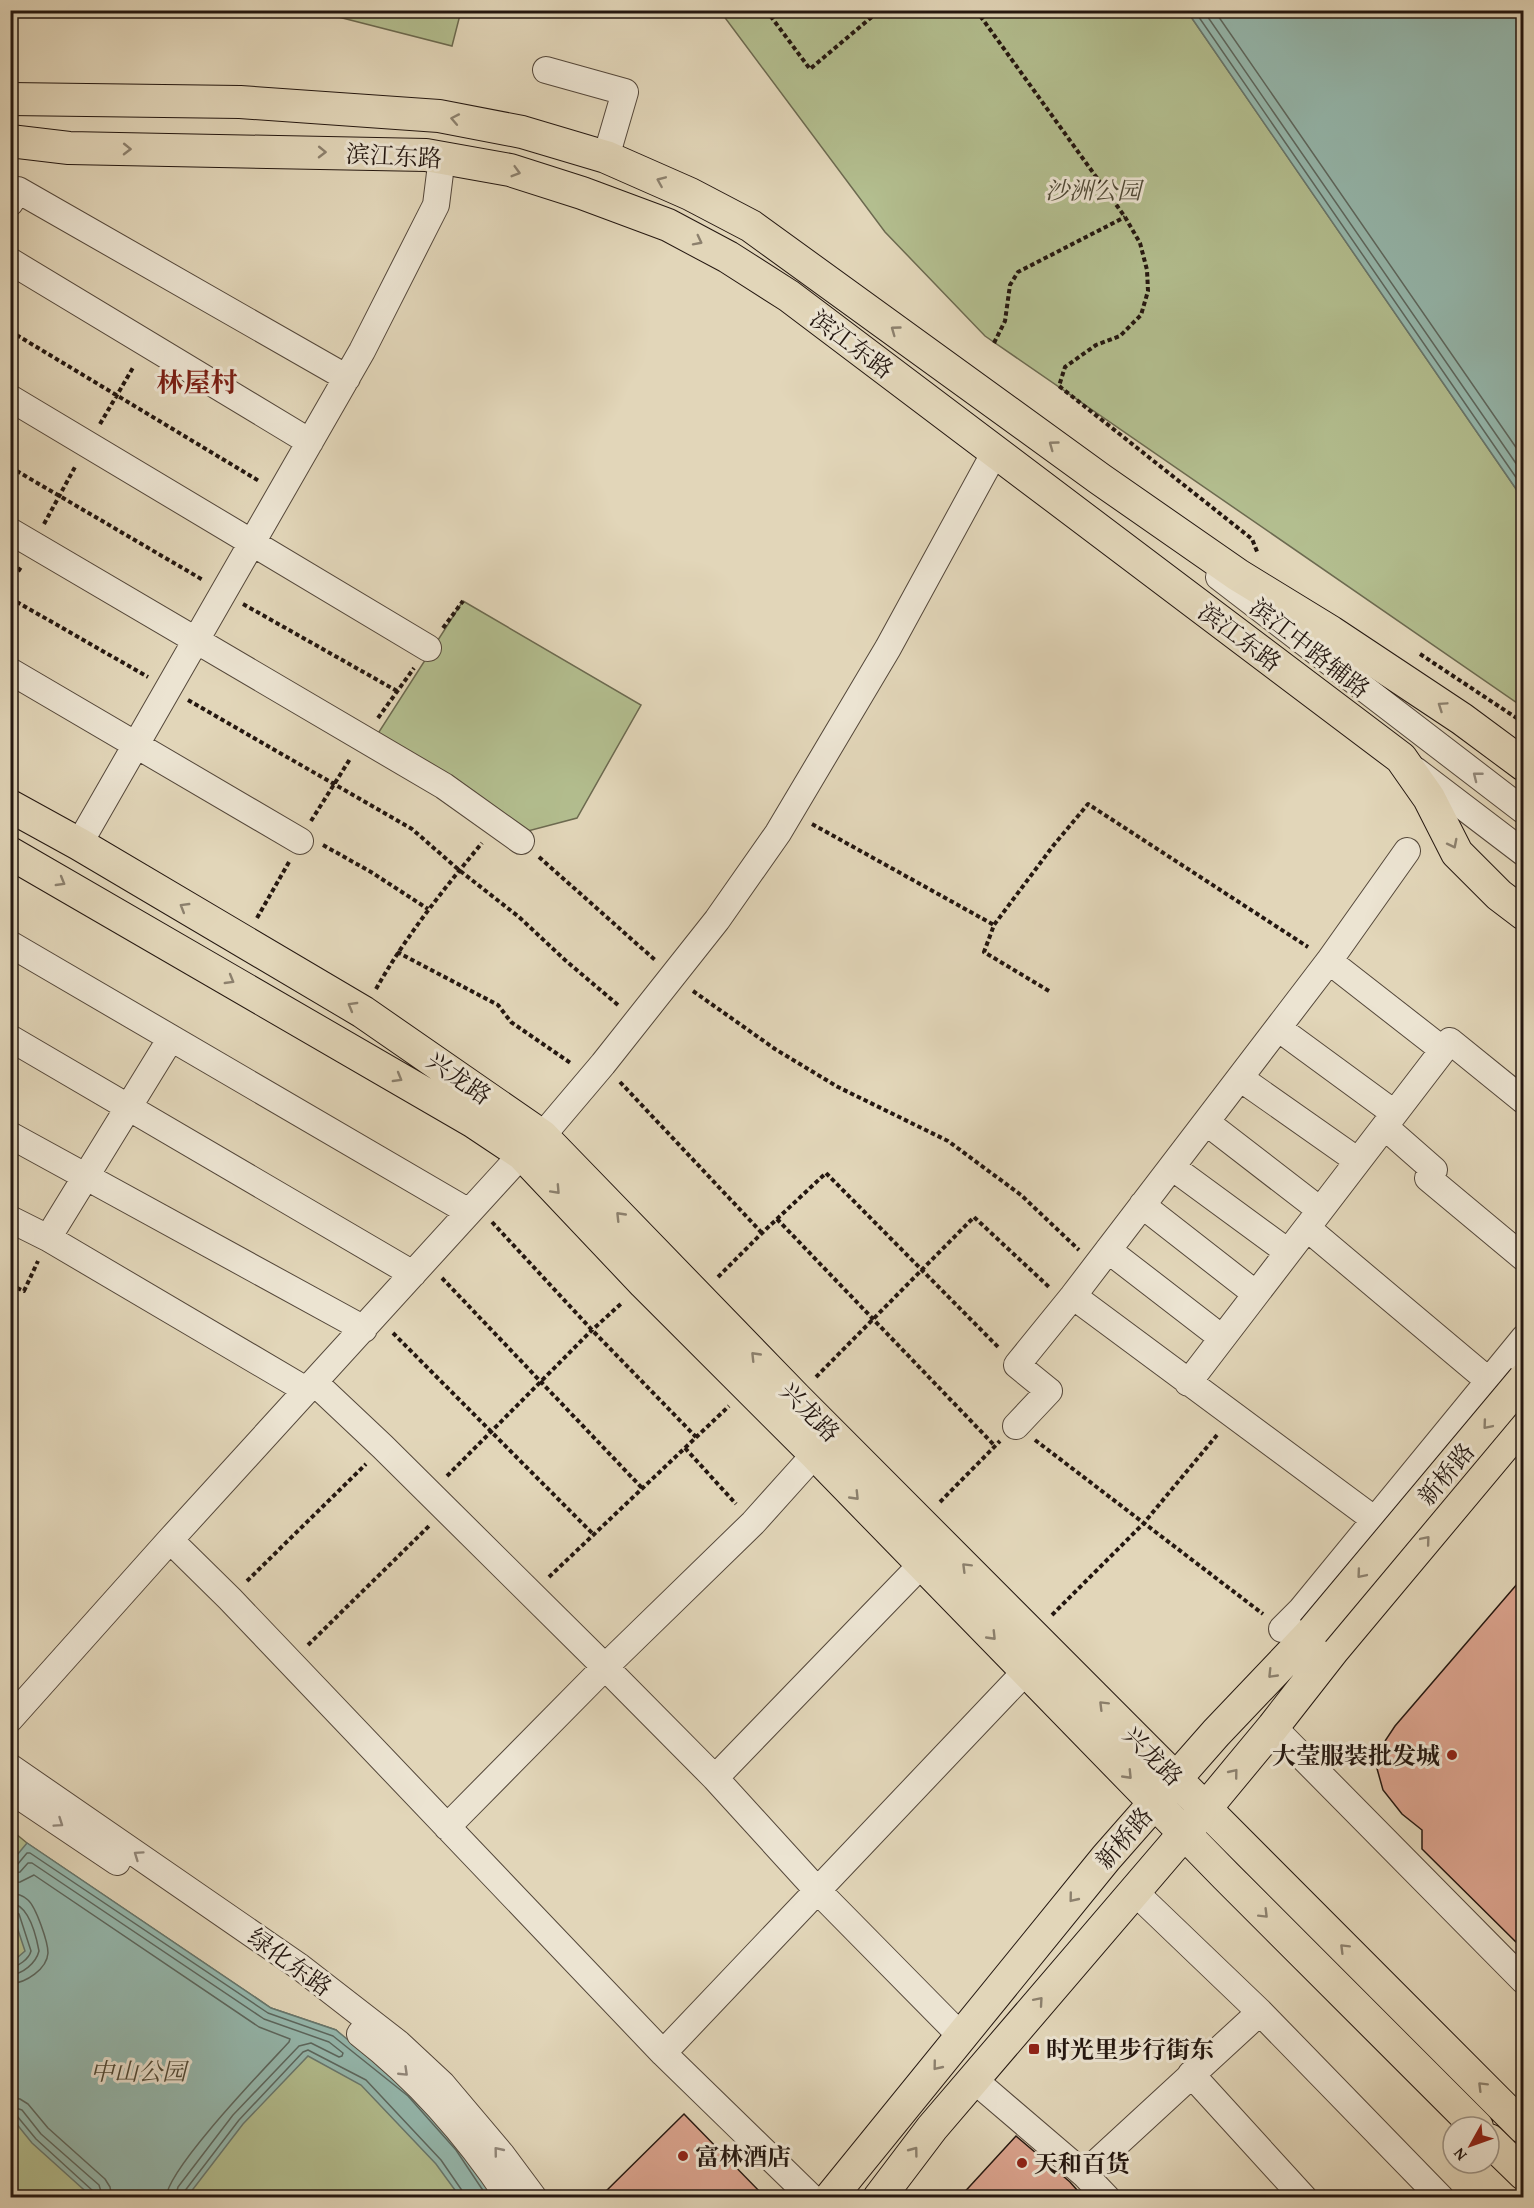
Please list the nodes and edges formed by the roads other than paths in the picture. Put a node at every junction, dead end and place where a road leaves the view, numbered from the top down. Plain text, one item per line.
1 (546, 69) dead end
2 (10, 99) edge
3 (10, 141) edge
4 (69, 148) junction
5 (10, 156) edge
6 (606, 157) junction
7 (442, 158) junction
8 (10, 203) edge
9 (10, 261) edge
10 (346, 378) junction
11 (10, 398) edge
12 (310, 442) junction
13 (995, 452) junction
14 (1100, 479) junction
15 (10, 531) edge
16 (252, 541) junction
17 (195, 641) junction
18 (428, 648) road end
19 (10, 671) edge
20 (136, 744) junction
21 (1401, 758) junction
22 (1524, 765) edge
23 (10, 806) edge
24 (1524, 811) edge
25 (302, 838) road end
26 (521, 841) road end
27 (79, 844) junction
28 (1407, 851) dead end
29 (10, 853) edge
30 (1524, 853) edge
31 (1524, 914) edge
32 (10, 944) edge
33 (1329, 961) junction
34 (1278, 1028) junction
35 (10, 1038) edge
36 (171, 1038) junction
37 (1447, 1046) junction
38 (1240, 1077) junction
39 (1524, 1101) edge
40 (129, 1107) junction
41 (1389, 1120) junction
42 (1206, 1122) junction
43 (10, 1135) edge
44 (532, 1145) junction
45 (1358, 1161) junction
46 (1172, 1167) junction
47 (86, 1176) junction
48 (1142, 1205) junction
49 (473, 1208) junction
50 (10, 1219) edge
51 (1314, 1219) junction
52 (48, 1238) junction
53 (1288, 1252) junction
54 (1102, 1258) junction
55 (1524, 1258) edge
56 (419, 1268) junction
57 (1256, 1294) junction
58 (1070, 1300) junction
59 (370, 1322) junction
60 (1222, 1338) junction
61 (1524, 1338) edge
62 (1524, 1379) edge
63 (1489, 1381) junction
64 (1188, 1383) junction
65 (310, 1386) junction
66 (1524, 1422) edge
67 (1016, 1426) road end
68 (815, 1454) junction
69 (1376, 1520) junction
70 (170, 1540) junction
71 (922, 1564) junction
72 (1310, 1636) junction
73 (604, 1666) junction
74 (1026, 1671) junction
75 (10, 1719) edge
76 (1274, 1727) junction
77 (10, 1767) edge
78 (715, 1778) junction
79 (1176, 1779) junction
80 (10, 1790) edge
81 (1155, 1803) junction
82 (1205, 1809) junction
83 (447, 1827) junction
84 (1184, 1833) junction
85 (817, 1890) junction
86 (1142, 1899) dead end
87 (1524, 1981) edge
88 (1260, 2012) junction
89 (961, 2036) junction
90 (663, 2053) junction
91 (1191, 2074) junction
92 (973, 2079) junction
93 (1464, 2115) edge
94 (1524, 2128) edge
95 (1501, 2151) edge
96 (1084, 2174) junction
97 (1524, 2174) edge
98 (509, 2198) edge
99 (534, 2198) edge
100 (812, 2198) edge
101 (830, 2198) edge
102 (879, 2198) edge
103 (1107, 2198) edge
104 (1304, 2198) edge
105 (1441, 2198) edge

1 - 6 street
6 -> 2 main road, 滨江东路
3 - 4 main road, 滨江东路
4 - 5 main road
4 -> 7 main road, 滨江东路
14 -> 6 main road, 滨江东路
7 - 10 street
7 -> 13 main road, 滨江东路
8 - 10 street
9 - 12 street
10 - 12 street
11 - 16 street
12 - 16 street
13 - 21 main road, 滨江东路
13 - 44 street
22 -> 14 main road, 滨江东路
24 -> 14 street, 滨江中路辅路
15 - 17 street
16 - 17 street
16 - 18 street
17 - 20 street
17 - 26 street
19 - 20 street
20 - 25 street
20 - 27 street
21 - 30 street
21 -> 31 main road, 滨江东路
23 - 27 main road, 兴龙路
44 -> 27 main road, 兴龙路
28 - 33 street
29 -> 44 main road, 兴龙路
32 - 36 street
33 - 34 street
33 - 37 street
34 - 38 street
34 - 41 street
35 - 40 street
36 - 40 street
36 - 49 street
37 - 39 street
37 - 41 street
38 - 42 street
38 - 45 street
40 - 47 street
40 - 56 street
41 - 45 street
41 - 55 street
42 - 46 street
42 - 51 street
43 - 47 street
44 - 49 street
44 -> 68 main road, 兴龙路
79 -> 44 main road, 兴龙路
45 - 51 street
46 - 48 street
46 - 53 street
47 - 52 street
47 - 59 street
48 - 54 street
48 - 57 street
49 - 56 street
50 - 52 street
51 - 53 street
51 - 63 street
52 - 65 street
53 - 57 street
54 - 58 street
54 - 60 street
56 - 59 street
57 - 60 street
58 - 64 street
58 - 67 street
59 - 65 street
60 - 64 street
61 - 63 street
62 -> 72 main road, 新桥路, bridge
63 - 69 street
64 - 69 street
65 - 70 street
65 - 73 street
72 -> 66 main road, 新桥路
68 -> 71 main road, 兴龙路
68 - 73 street
69 - 72 street
70 - 75 street
70 - 83 street
71 -> 74 main road, 兴龙路
71 - 78 street
72 - 76 main road, 新桥路
72 -> 79 main road, 新桥路
73 - 78 street
73 - 83 street
74 -> 81 main road, 兴龙路
74 - 85 street
82 -> 76 main road, 新桥路
76 - 87 street
99 -> 77 street, 绿化东路
78 - 85 street
79 - 81 main road, 新桥路
79 - 82 main road, 兴龙路
80 -> 98 street, 绿化东路
81 - 84 main road, 兴龙路
81 -> 89 main road, 新桥路
82 - 84 main road, 新桥路
94 -> 82 main road, 兴龙路
83 - 90 street
92 -> 84 main road, 新桥路
84 -> 93 main road, 兴龙路
85 - 89 street
85 - 90 street
86 - 88 street
88 - 91 street
88 - 105 street
89 -> 101 main road, 新桥路
90 - 100 street
91 - 96 street
91 - 104 street
92 - 96 street
102 -> 92 main road, 新桥路
95 - 97 main road
96 - 103 street

